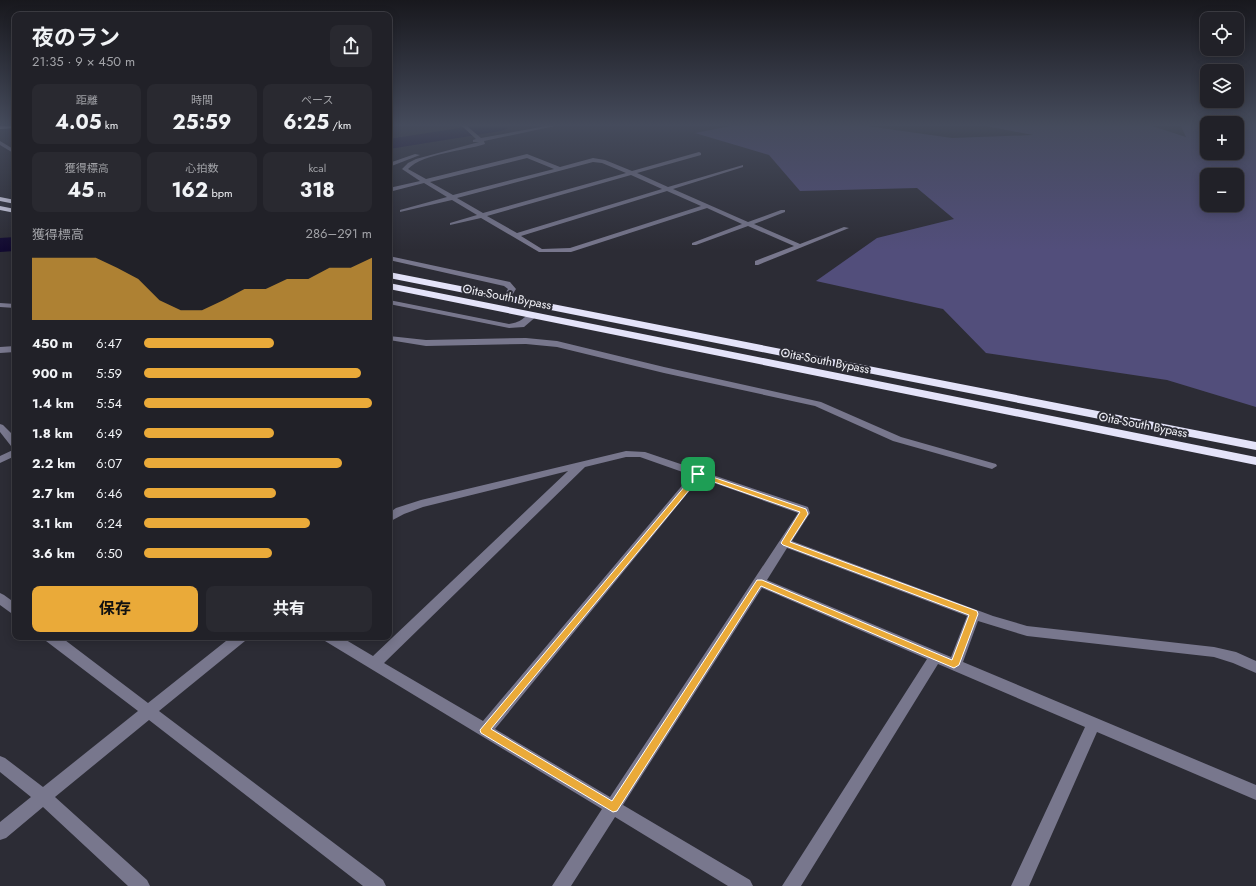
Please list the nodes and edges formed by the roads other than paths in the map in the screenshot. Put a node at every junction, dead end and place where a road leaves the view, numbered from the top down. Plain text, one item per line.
1 (406, 167) edge
2 (480, 167) edge
3 (555, 167) edge
4 (566, 167) edge
5 (618, 167) edge
6 (652, 167) edge
7 (737, 167) edge
8 (559, 169) junction
9 (632, 173) junction
10 (424, 181) junction
11 (392, 189) edge
12 (668, 189) junction
13 (452, 198) junction
14 (0, 199) edge
15 (12, 201) edge
16 (707, 206) junction
17 (0, 208) edge
18 (12, 210) edge
19 (402, 211) dead end
20 (783, 211) dead end
21 (481, 216) junction
22 (452, 224) dead end
23 (748, 224) junction
24 (846, 228) dead end
25 (515, 236) junction
26 (694, 244) dead end
27 (799, 246) junction
28 (392, 259) edge
29 (758, 263) dead end
30 (392, 276) edge
31 (392, 287) edge
32 (506, 298) junction
33 (392, 303) edge
34 (0, 305) edge
35 (12, 306) edge
36 (534, 315) junction
37 (392, 338) edge
38 (12, 348) edge
39 (0, 350) edge
40 (0, 427) edge
41 (12, 440) edge
42 (1256, 446) edge
43 (12, 454) edge
44 (0, 460) edge
45 (1256, 461) edge
46 (581, 465) junction
47 (992, 466) dead end
48 (698, 474) junction
49 (392, 516) edge
50 (785, 543) junction
51 (760, 582) junction
52 (0, 598) edge
53 (12, 608) edge
54 (974, 614) junction
55 (55, 640) edge
56 (236, 640) edge
57 (335, 640) edge
58 (935, 657) junction
59 (374, 664) junction
60 (954, 665) junction
61 (1256, 667) edge
62 (148, 711) junction
63 (1094, 724) junction
64 (485, 730) junction
65 (0, 763) edge
66 (1256, 793) edge
67 (44, 797) junction
68 (613, 808) junction
69 (0, 832) edge
70 (141, 886) edge
71 (376, 886) edge
72 (561, 886) edge
73 (744, 886) edge
74 (791, 886) edge
75 (1020, 886) edge

1 - 10 street
2 - 10 street
3 - 8 street
4 - 8 street
5 - 9 street
6 - 9 street
7 - 12 street
8 - 13 street
9 - 12 street
9 - 21 street
10 - 11 street
10 - 13 street
12 - 16 street
12 - 25 street
13 - 19 street
13 - 21 street
14 - 15 highway
16 - 23 street
16 - 25 street
17 - 18 highway
20 - 23 street
21 - 22 street
21 - 25 street
23 - 26 street
23 - 27 street
24 - 27 street
27 - 29 street
28 - 32 street
30 - 32 highway, Oita-South Bypass
31 - 36 highway, Oita-South Bypass
32 - 42 highway, Oita-South Bypass
33 - 36 street
34 - 35 street
36 - 45 highway, Oita-South Bypass
37 - 47 street
38 - 39 street
40 - 41 street
43 - 44 street
46 - 48 street
46 - 49 street
46 - 59 street
48 - 50 street
48 - 64 street
50 - 51 street
50 - 54 street
51 - 58 street
51 - 68 street
52 - 53 street
54 - 60 street
54 - 61 street
55 - 62 street
56 - 62 street
57 - 59 street
58 - 60 street
58 - 74 street
59 - 64 street
60 - 63 street
62 - 67 street
62 - 71 street
63 - 66 street
63 - 75 street
64 - 68 street
65 - 67 street
67 - 69 street
67 - 70 street
68 - 72 street
68 - 73 street

